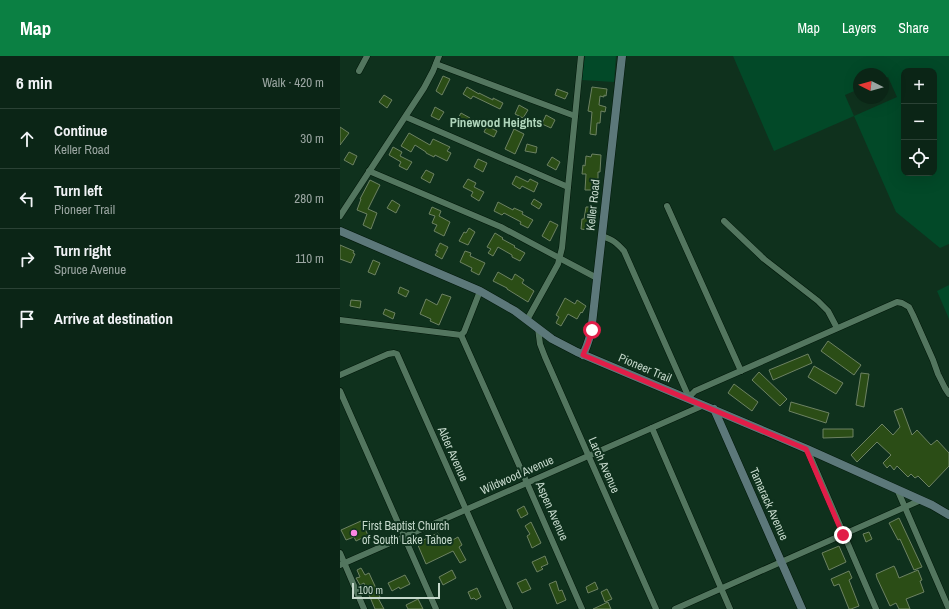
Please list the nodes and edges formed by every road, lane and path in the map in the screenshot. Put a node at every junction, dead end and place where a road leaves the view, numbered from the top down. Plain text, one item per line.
1 (367, 56) edge
2 (439, 56) edge
3 (581, 56) edge
4 (622, 56) edge
5 (436, 64) junction
6 (359, 71) dead end
7 (575, 116) junction
8 (406, 117) junction
9 (369, 171) junction
10 (568, 187) junction
11 (668, 206) dead end
12 (340, 216) edge
13 (724, 221) dead end
14 (340, 231) edge
15 (602, 236) junction
16 (560, 258) junction
17 (597, 278) junction
18 (480, 291) junction
19 (340, 320) edge
20 (527, 320) junction
21 (538, 328) junction
22 (837, 328) junction
23 (461, 335) junction
24 (583, 355) junction
25 (741, 371) junction
26 (340, 375) edge
27 (340, 391) edge
28 (949, 394) edge
29 (690, 400) junction
30 (704, 405) junction
31 (714, 410) junction
32 (652, 428) junction
33 (806, 449) junction
34 (588, 456) junction
35 (527, 483) junction
36 (897, 489) junction
37 (921, 500) junction
38 (905, 507) junction
39 (466, 510) junction
40 (949, 515) edge
41 (843, 535) junction
42 (405, 537) junction
43 (340, 553) edge
44 (781, 562) junction
45 (342, 564) edge
46 (721, 589) junction
47 (364, 609) edge
48 (436, 609) edge
49 (510, 609) edge
50 (582, 609) edge
51 (656, 609) edge
52 (675, 609) edge
53 (730, 609) edge
54 (802, 609) edge
55 (876, 609) edge
56 (949, 609) edge

1 - 6 street
2 - 5 street
3 - 7 street
4 - 15 main road, Keller Road
5 - 7 street
5 - 8 street
7 - 10 street
8 - 9 street
8 - 10 street
9 - 12 street
9 - 16 street
10 - 16 street
11 - 25 street
13 - 22 street
14 - 18 main road, Pioneer Trail
15 - 17 main road, Keller Road
15 - 29 street
16 - 17 street
16 - 20 street
17 - 24 main road, Keller Road
18 - 20 main road, Pioneer Trail
18 - 23 street
19 - 23 street
20 - 21 main road, Pioneer Trail
21 - 24 main road, Pioneer Trail
21 - 34 street, Larch Avenue
22 - 25 street
22 - 28 street
23 - 35 street, Aspen Avenue
24 - 29 main road, Pioneer Trail
25 - 29 street
26 - 39 street, Alder Avenue
27 - 42 street
29 - 30 main road, Pioneer Trail
30 - 31 main road, Pioneer Trail
30 - 32 street, Wildwood Avenue
31 - 33 main road, Pioneer Trail
31 - 44 main road, Tamarack Avenue
32 - 34 street, Wildwood Avenue
32 - 46 street
33 - 36 main road, Pioneer Trail
33 - 41 street
34 - 35 street, Wildwood Avenue
34 - 51 street, Larch Avenue
35 - 39 street, Wildwood Avenue
35 - 50 street, Aspen Avenue
36 - 37 main road, Pioneer Trail
36 - 38 street
37 - 38 street
37 - 40 main road, Pioneer Trail
38 - 41 street
38 - 56 street
39 - 42 street, Wildwood Avenue
39 - 49 street, Alder Avenue
41 - 44 street
41 - 55 street
42 - 45 street, Wildwood Avenue
42 - 48 street
43 - 45 street
44 - 46 street
44 - 54 main road, Tamarack Avenue
45 - 47 street
46 - 52 street
46 - 53 street

